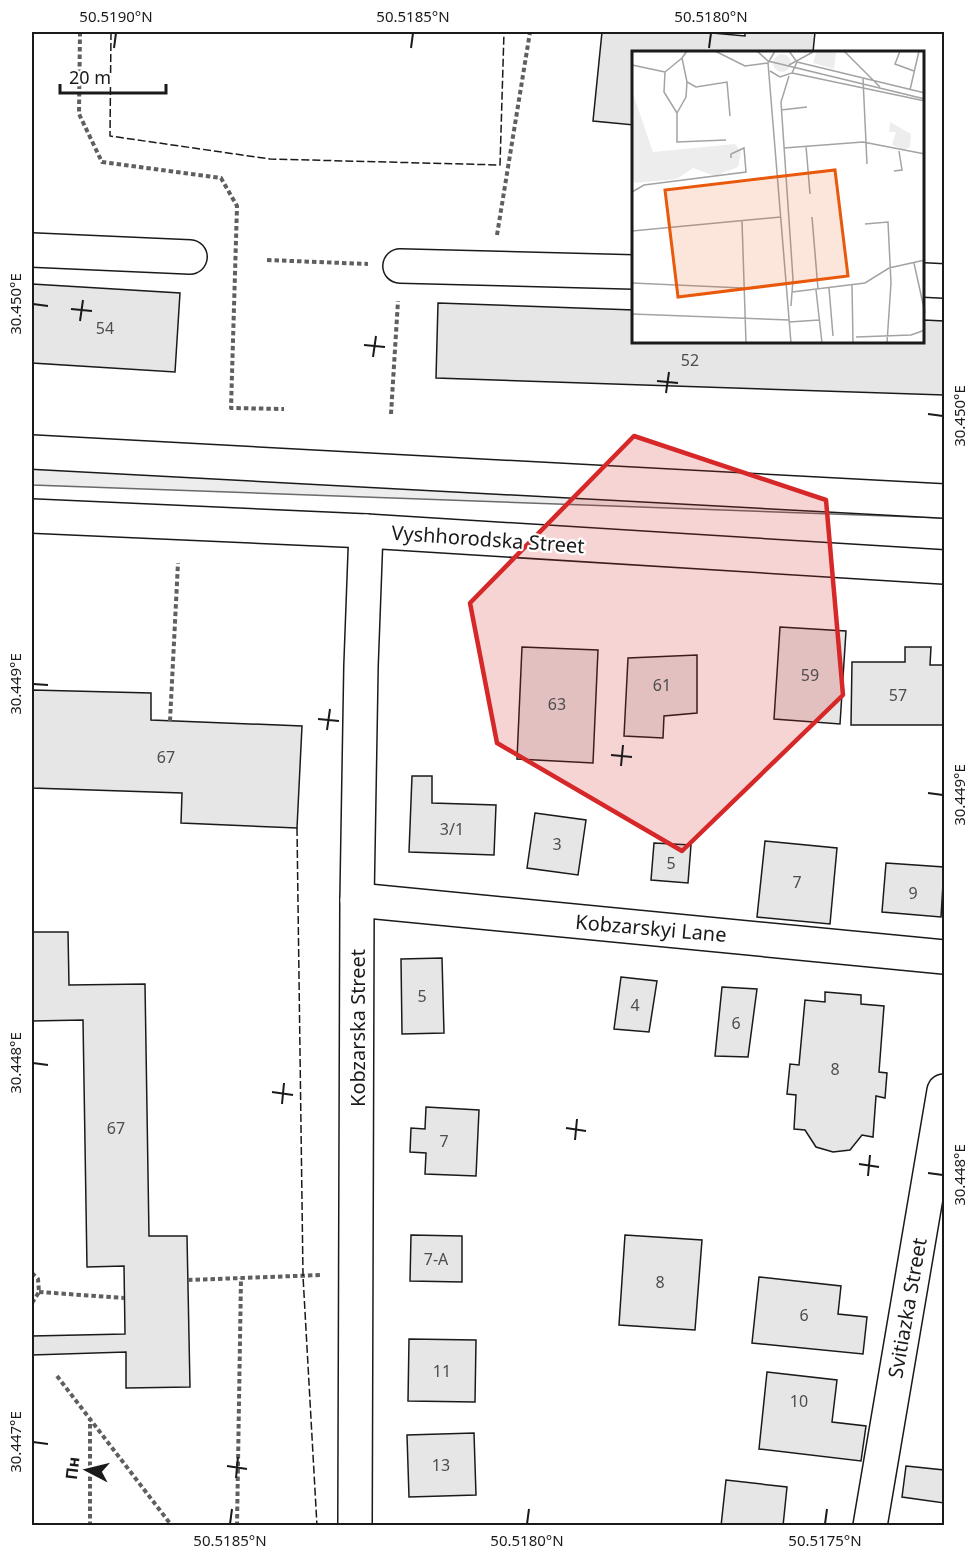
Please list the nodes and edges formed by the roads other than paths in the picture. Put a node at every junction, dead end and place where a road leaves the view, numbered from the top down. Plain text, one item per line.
1 (32, 250) edge
2 (190, 258) dead end
3 (400, 266) road end
4 (632, 272) edge
5 (925, 280) edge
6 (945, 281) edge
7 (32, 452) edge
8 (945, 501) edge
9 (32, 516) edge
10 (366, 531) junction
11 (945, 567) edge
12 (357, 900) junction
13 (945, 957) edge
14 (945, 1091) edge
15 (355, 1526) edge
16 (870, 1526) edge

1 - 2 street
3 - 4 street
5 - 6 street
7 - 8 street
9 - 10 street, Vyshhorodska Street
10 - 11 street, Vyshhorodska Street
10 - 12 street, Kobzarska Street
12 - 13 street, Kobzarskyi Lane
12 - 15 street, Kobzarska Street
14 - 16 street, Svitiazka Street

